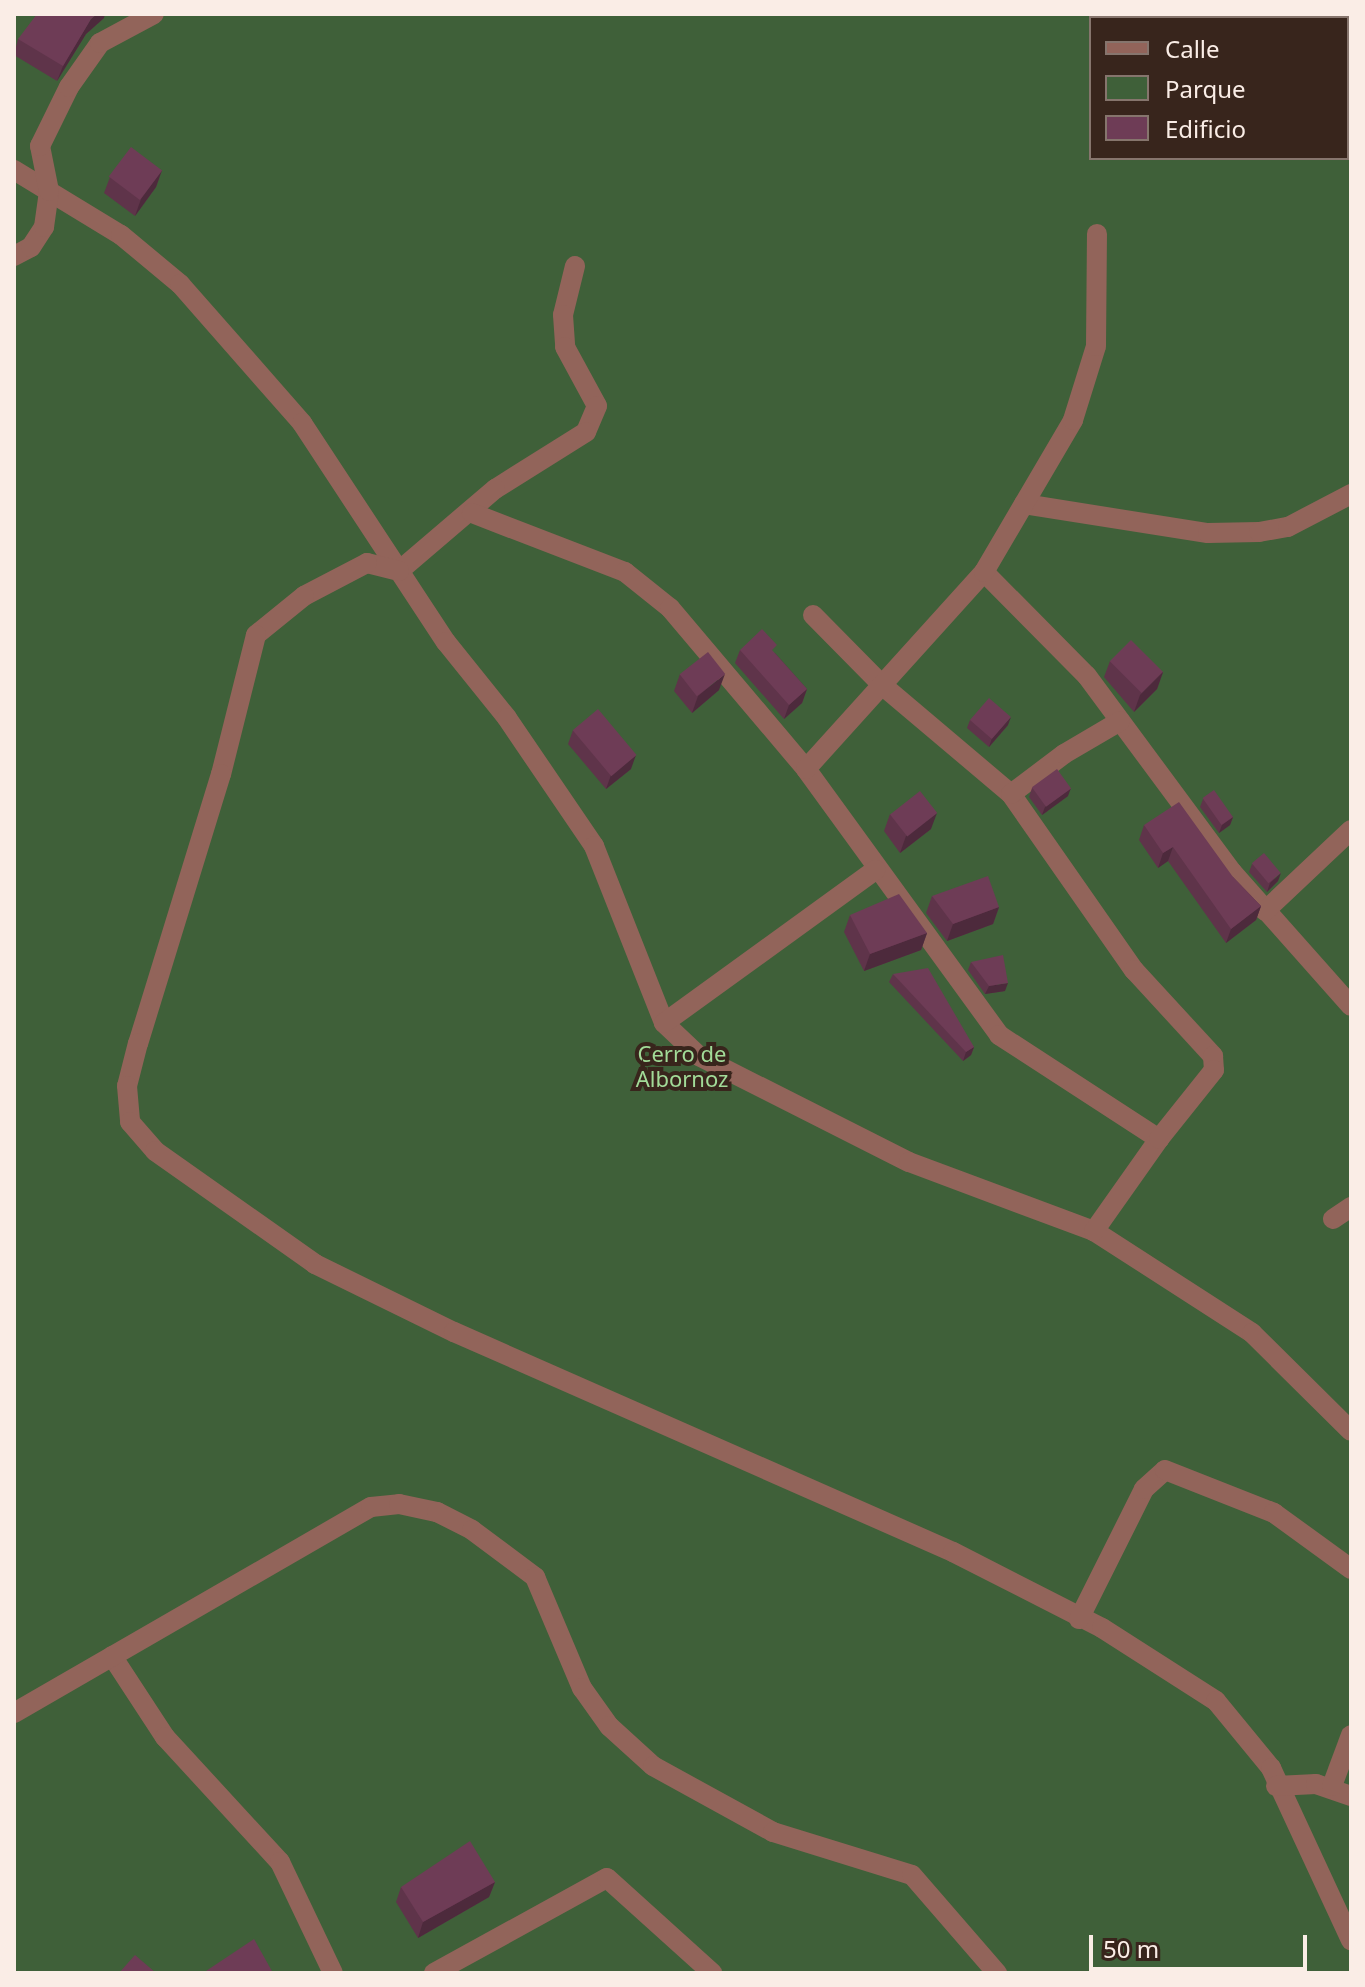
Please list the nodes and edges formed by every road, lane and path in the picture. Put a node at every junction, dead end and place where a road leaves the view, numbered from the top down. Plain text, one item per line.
1 (154, 14) edge
2 (14, 170) edge
3 (49, 191) junction
4 (1097, 234) dead end
5 (14, 256) edge
6 (575, 266) dead end
7 (1351, 494) edge
8 (1024, 504) junction
9 (472, 513) junction
10 (399, 571) junction
11 (984, 572) junction
12 (813, 615) dead end
13 (882, 685) junction
14 (1120, 721) junction
15 (806, 769) junction
16 (1011, 794) junction
17 (1351, 830) edge
18 (875, 870) junction
19 (1265, 911) junction
20 (1351, 1006) edge
21 (664, 1023) junction
22 (1159, 1139) junction
23 (1351, 1207) edge
24 (1333, 1219) dead end
25 (1094, 1231) junction
26 (1351, 1431) edge
27 (1351, 1569) edge
28 (1079, 1619) junction
29 (112, 1656) junction
30 (14, 1713) edge
31 (1351, 1735) edge
32 (1276, 1786) junction
33 (1332, 1786) junction
34 (1351, 1796) edge
35 (1351, 1940) edge
36 (333, 1973) edge
37 (434, 1973) edge
38 (712, 1973) edge
39 (997, 1973) edge

1 - 3 street
2 - 3 street
3 - 5 street
3 - 10 street
4 - 8 street
6 - 9 street
7 - 8 street
8 - 11 street
9 - 10 street
9 - 15 street
10 - 21 street
10 - 28 street
11 - 13 street
11 - 14 street
12 - 13 street
13 - 15 street
13 - 16 street
14 - 16 street
14 - 19 street
15 - 18 street
16 - 22 street
17 - 19 street
18 - 21 street
18 - 22 street
19 - 20 street
21 - 25 street
22 - 25 street
23 - 24 street
25 - 26 street
27 - 28 street
28 - 32 street
29 - 30 street
29 - 36 street
29 - 39 street
31 - 33 street
32 - 33 street
32 - 35 street
33 - 34 street
37 - 38 street

